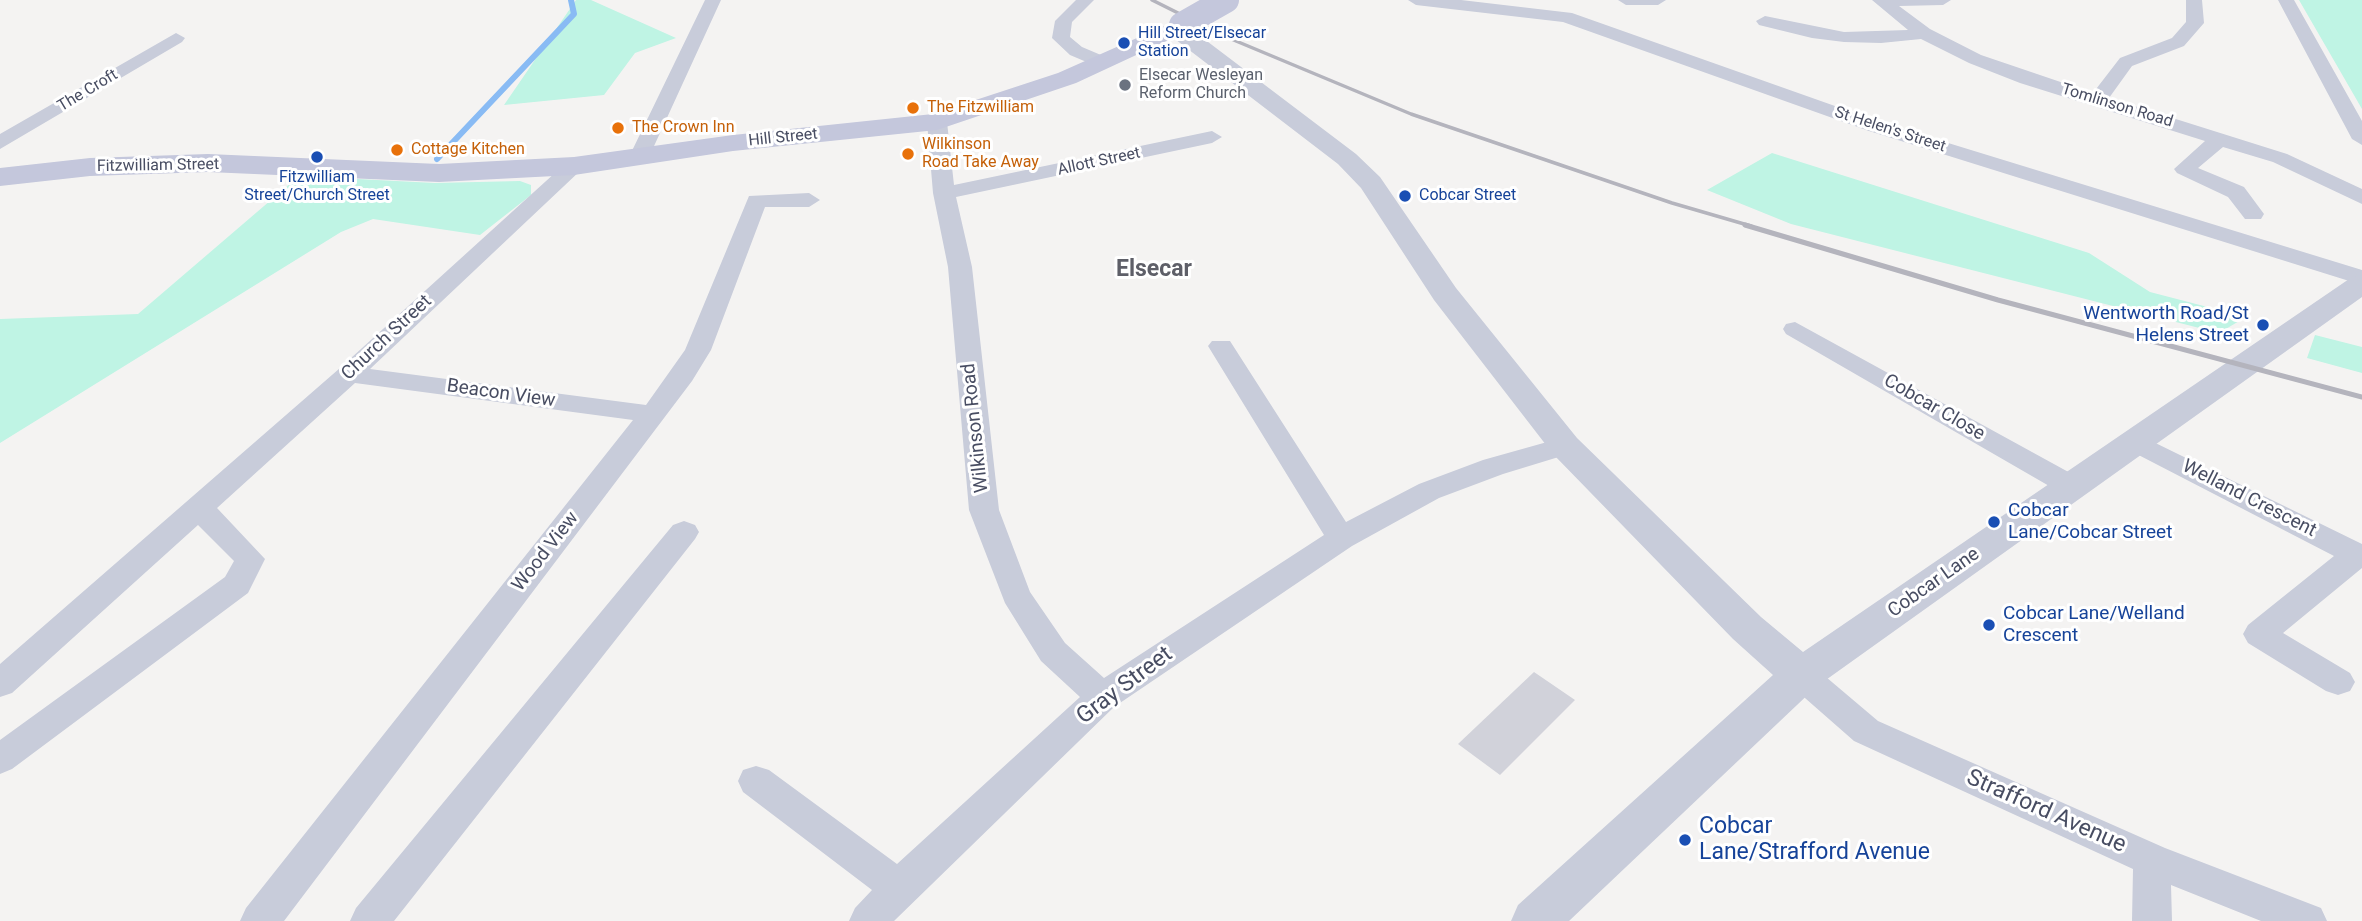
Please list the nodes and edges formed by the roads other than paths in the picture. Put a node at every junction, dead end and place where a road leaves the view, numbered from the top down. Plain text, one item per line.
1 (713, 0) edge
2 (1086, 0) edge
3 (1226, 0) edge
4 (1416, 0) edge
5 (1583, 0) edge
6 (1626, 0) edge
7 (1658, 0) edge
8 (1881, 0) edge
9 (1943, 0) edge
10 (2194, 0) edge
11 (2286, 0) edge
12 (1566, 17) junction
13 (1765, 21) dead end
14 (1179, 27) junction
15 (1924, 33) junction
16 (176, 38) dead end
17 (1102, 62) junction
18 (2098, 100) junction
19 (937, 122) junction
20 (1212, 137) dead end
21 (2221, 138) junction
22 (2362, 139) edge
23 (0, 143) edge
24 (639, 157) junction
25 (574, 166) junction
26 (316, 168) joint
27 (2362, 174) edge
28 (0, 177) edge
29 (2336, 182) junction
30 (944, 193) junction
31 (2362, 198) edge
32 (809, 200) dead end
33 (2253, 214) dead end
34 (2362, 280) edge
35 (1795, 329) dead end
36 (1221, 346) dead end
37 (349, 374) junction
38 (652, 414) junction
39 (2135, 442) junction
40 (1566, 446) junction
41 (2073, 487) junction
42 (197, 506) junction
43 (684, 532) dead end
44 (1340, 538) junction
45 (2359, 555) edge
46 (1801, 675) junction
47 (2338, 682) dead end
48 (0, 684) edge
49 (1102, 698) junction
50 (0, 759) edge
51 (756, 781) dead end
52 (2152, 860) junction
53 (899, 888) junction
54 (260, 921) edge
55 (370, 921) edge
56 (869, 921) edge
57 (1535, 921) edge
58 (2152, 921) edge
59 (2307, 921) edge

1 - 24 street
2 - 17 street
3 - 14 main road, Hill Street, bridge
4 - 12 street, St Helen's Street
5 - 12 street
6 - 7 street
8 - 9 street
8 - 15 street, Tomlinson Road
10 - 18 street
11 - 22 street
12 - 34 street, St Helen's Street
13 - 15 street
14 - 17 main road, Hill Street
14 - 40 street
15 - 18 street, Tomlinson Road
16 - 23 street, The Croft
17 - 19 main road, Hill Street
18 - 21 street, Tomlinson Road
19 - 24 main road, Hill Street
19 - 30 street, Wilkinson Road
20 - 30 street, Allott Street
21 - 29 street, Tomlinson Road
21 - 33 street
24 - 25 main road, Hill Street
25 - 26 main road, Hill Street
25 - 37 street, Church Street
26 - 28 main road, Fitzwilliam Street
27 - 29 street
29 - 31 street, Tomlinson Road
30 - 49 street, Wilkinson Road
32 - 38 street, Wood View
34 - 39 street, Cobcar Lane
35 - 41 street, Cobcar Close
36 - 44 street
37 - 38 street, Beacon View
37 - 42 street, Church Street
38 - 54 street, Wood View
39 - 41 street, Cobcar Lane
39 - 45 street, Welland Crescent
40 - 44 street, Gray Street
40 - 46 street
41 - 46 street, Cobcar Lane
42 - 48 street, Church Street
42 - 50 street
43 - 55 street
44 - 49 street, Gray Street
45 - 47 street
46 - 52 street, Strafford Avenue
46 - 57 street, Cobcar Lane
49 - 53 street, Gray Street
51 - 53 street
52 - 58 street
52 - 59 street, Strafford Avenue
53 - 56 street, Gray Street

